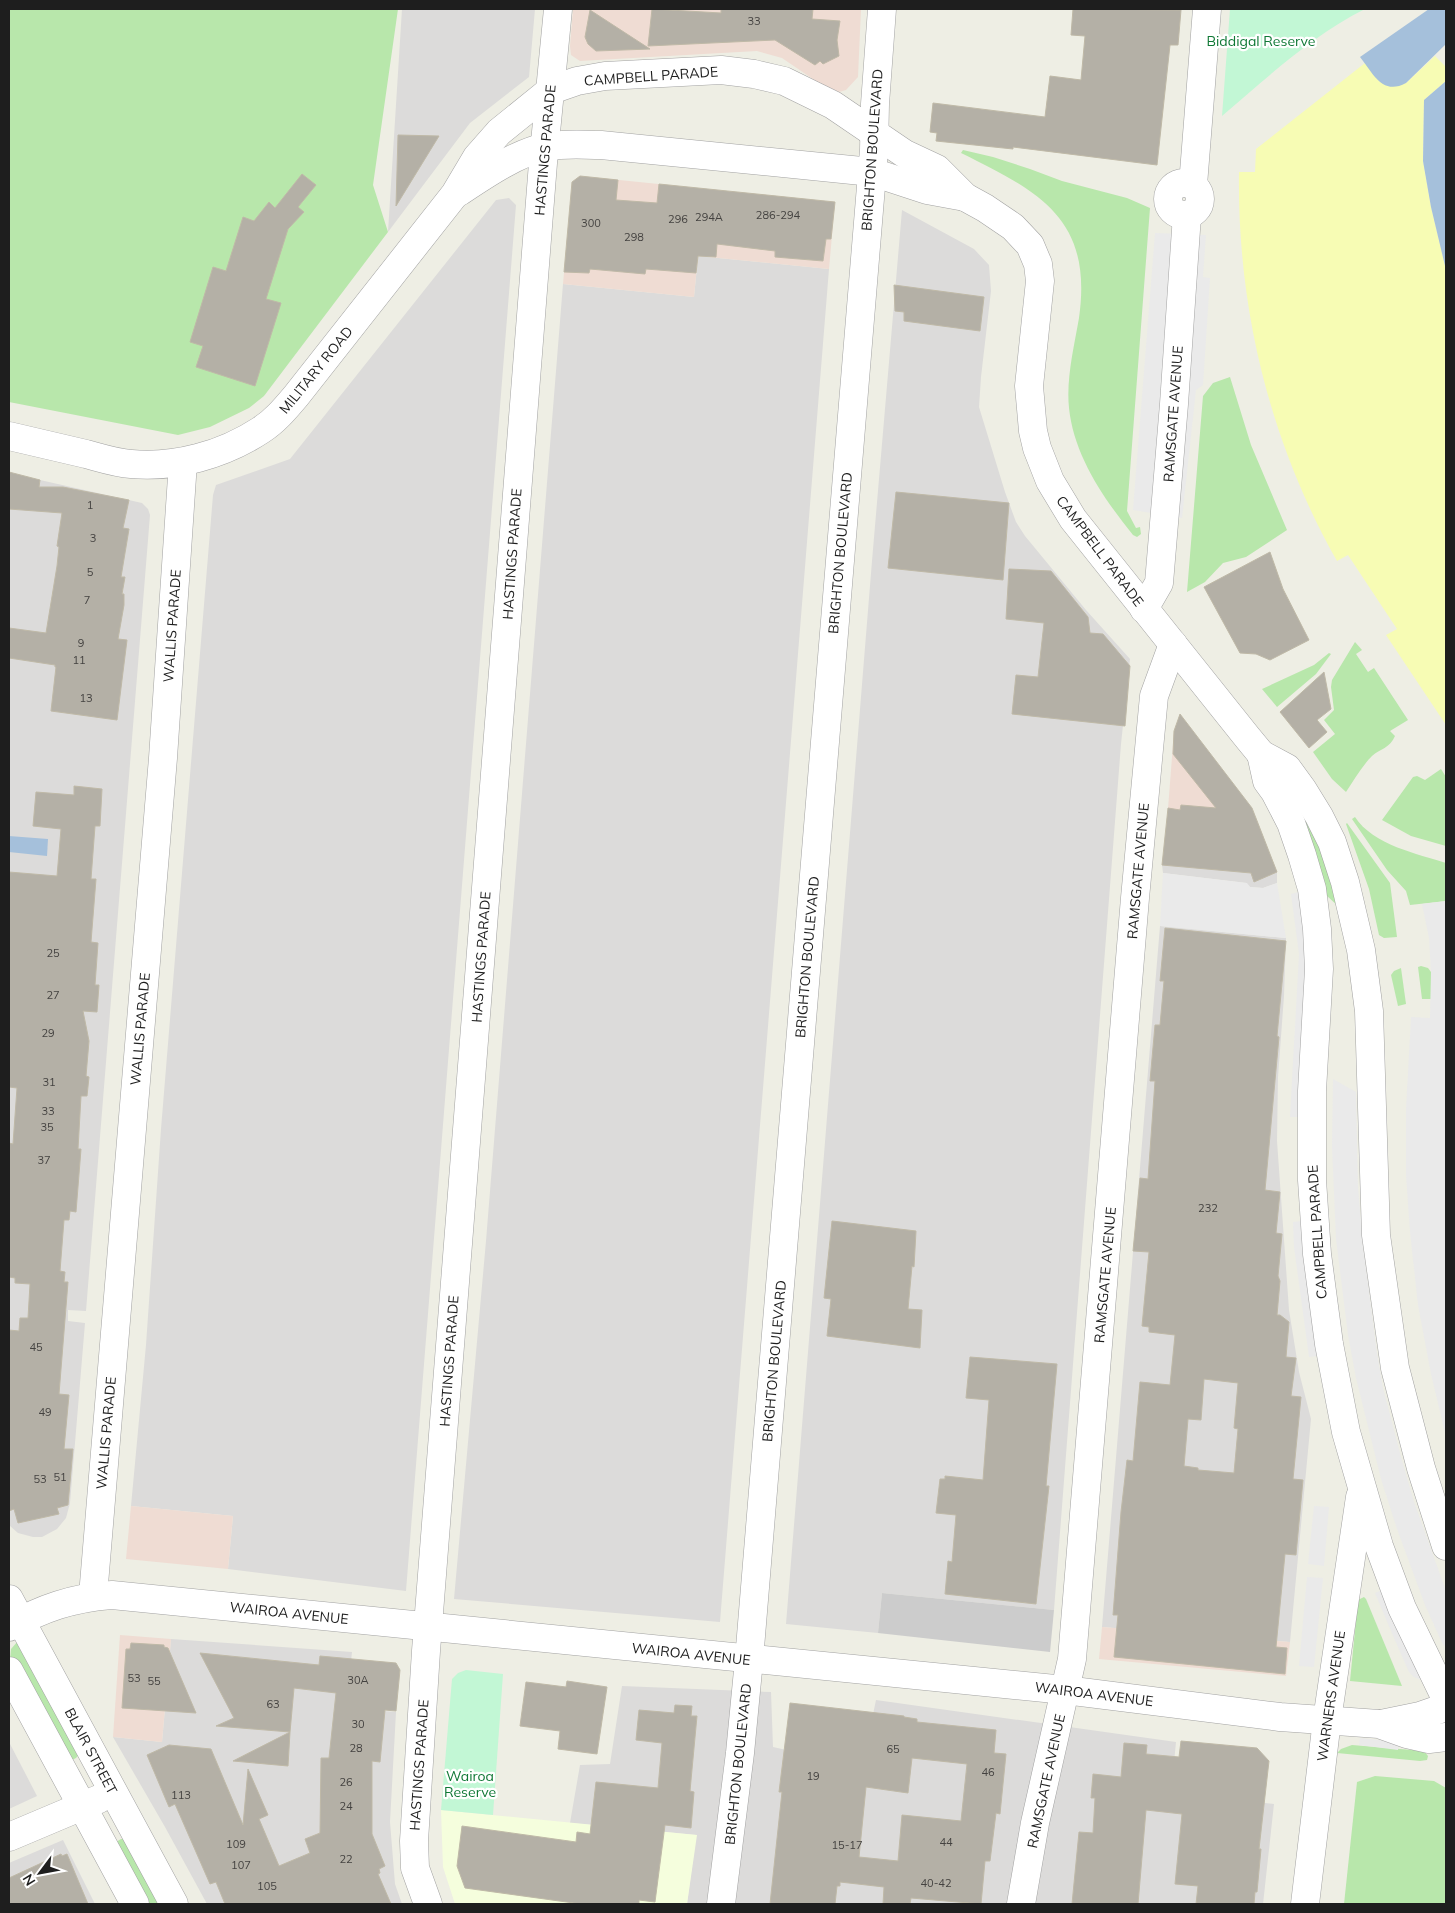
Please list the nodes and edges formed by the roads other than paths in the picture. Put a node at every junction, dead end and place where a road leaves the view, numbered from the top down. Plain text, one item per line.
1 (558, 9) edge
2 (882, 9) edge
3 (1207, 9) edge
4 (551, 90) junction
5 (874, 134) junction
6 (544, 147) junction
7 (872, 172) junction
8 (455, 194) junction
9 (965, 197) junction
10 (9, 436) edge
11 (183, 462) junction
12 (1144, 608) junction
13 (1173, 644) junction
14 (1261, 754) junction
15 (1361, 1488) junction
16 (1446, 1546) edge
17 (93, 1596) junction
18 (13, 1615) edge
19 (428, 1626) junction
20 (749, 1660) junction
21 (9, 1671) edge
22 (1065, 1690) junction
23 (1446, 1699) edge
24 (1446, 1707) edge
25 (1327, 1720) junction
26 (1379, 1724) junction
27 (1446, 1737) edge
28 (114, 1793) junction
29 (82, 1806) junction
30 (9, 1836) edge
31 (135, 1904) edge
32 (174, 1904) edge
33 (428, 1904) edge
34 (721, 1904) edge
35 (1021, 1904) edge
36 (1305, 1904) edge

1 - 4 street, HASTINGS PARADE
2 - 5 street, BRIGHTON BOULEVARD
3 - 12 street, RAMSGATE AVENUE
4 - 5 street, CAMPBELL PARADE
4 - 6 street, HASTINGS PARADE
4 - 8 street, CAMPBELL PARADE
5 - 7 street, BRIGHTON BOULEVARD
5 - 9 street, CAMPBELL PARADE
6 - 7 street, CAMPBELL PARADE
6 - 8 street, CAMPBELL PARADE
6 - 19 street, HASTINGS PARADE
7 - 9 street, CAMPBELL PARADE
7 - 20 street, BRIGHTON BOULEVARD
8 - 11 street, MILITARY ROAD
9 - 12 street, CAMPBELL PARADE
10 - 11 street, MILITARY ROAD
11 - 17 street, WALLIS PARADE
12 - 13 street, CAMPBELL PARADE
13 - 14 street, CAMPBELL PARADE
13 - 22 street, RAMSGATE AVENUE
14 - 15 street, CAMPBELL PARADE
14 - 16 street, CAMPBELL PARADE
15 - 23 street, CAMPBELL PARADE
15 - 25 street, WARNERS AVENUE
17 - 18 street, WAIROA AVENUE
17 - 19 street, WAIROA AVENUE
18 - 28 street, BLAIR STREET
19 - 20 street, WAIROA AVENUE
19 - 33 street, HASTINGS PARADE
20 - 22 street, WAIROA AVENUE
20 - 34 street, BRIGHTON BOULEVARD
21 - 29 street
22 - 25 street, WAIROA AVENUE
22 - 35 street, RAMSGATE AVENUE
24 - 26 street, WAIROA AVENUE
25 - 26 street, WAIROA AVENUE
25 - 36 street, WARNERS AVENUE
26 - 27 street, WAIROA AVENUE
28 - 29 street
28 - 32 street, BLAIR STREET
29 - 30 street
29 - 31 street

